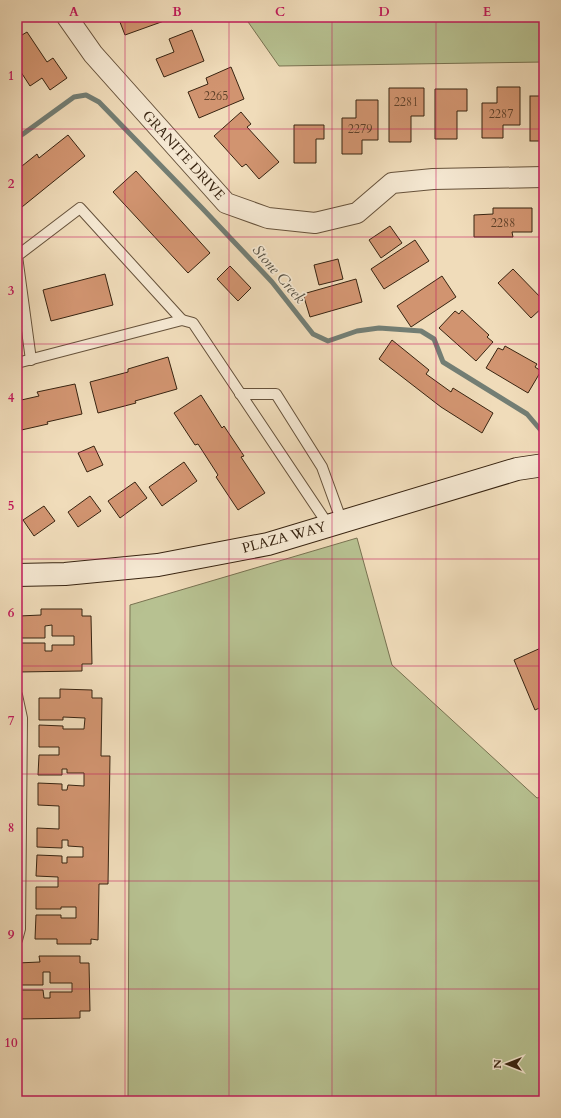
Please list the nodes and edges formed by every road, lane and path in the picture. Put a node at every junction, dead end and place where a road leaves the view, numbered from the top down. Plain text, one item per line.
1 (67, 17) edge
2 (544, 177) edge
3 (182, 320) junction
4 (31, 360) junction
5 (17, 363) edge
6 (240, 394) junction
7 (544, 465) edge
8 (336, 524) junction
9 (17, 575) edge
10 (17, 696) edge
11 (17, 940) edge

1 - 2 street, GRANITE DRIVE
3 - 4 lane
3 - 4 lane
3 - 6 lane
4 - 5 lane
6 - 8 lane
6 - 8 lane
7 - 8 main road, PLAZA WAY
8 - 9 main road, PLAZA WAY
10 - 11 lane

